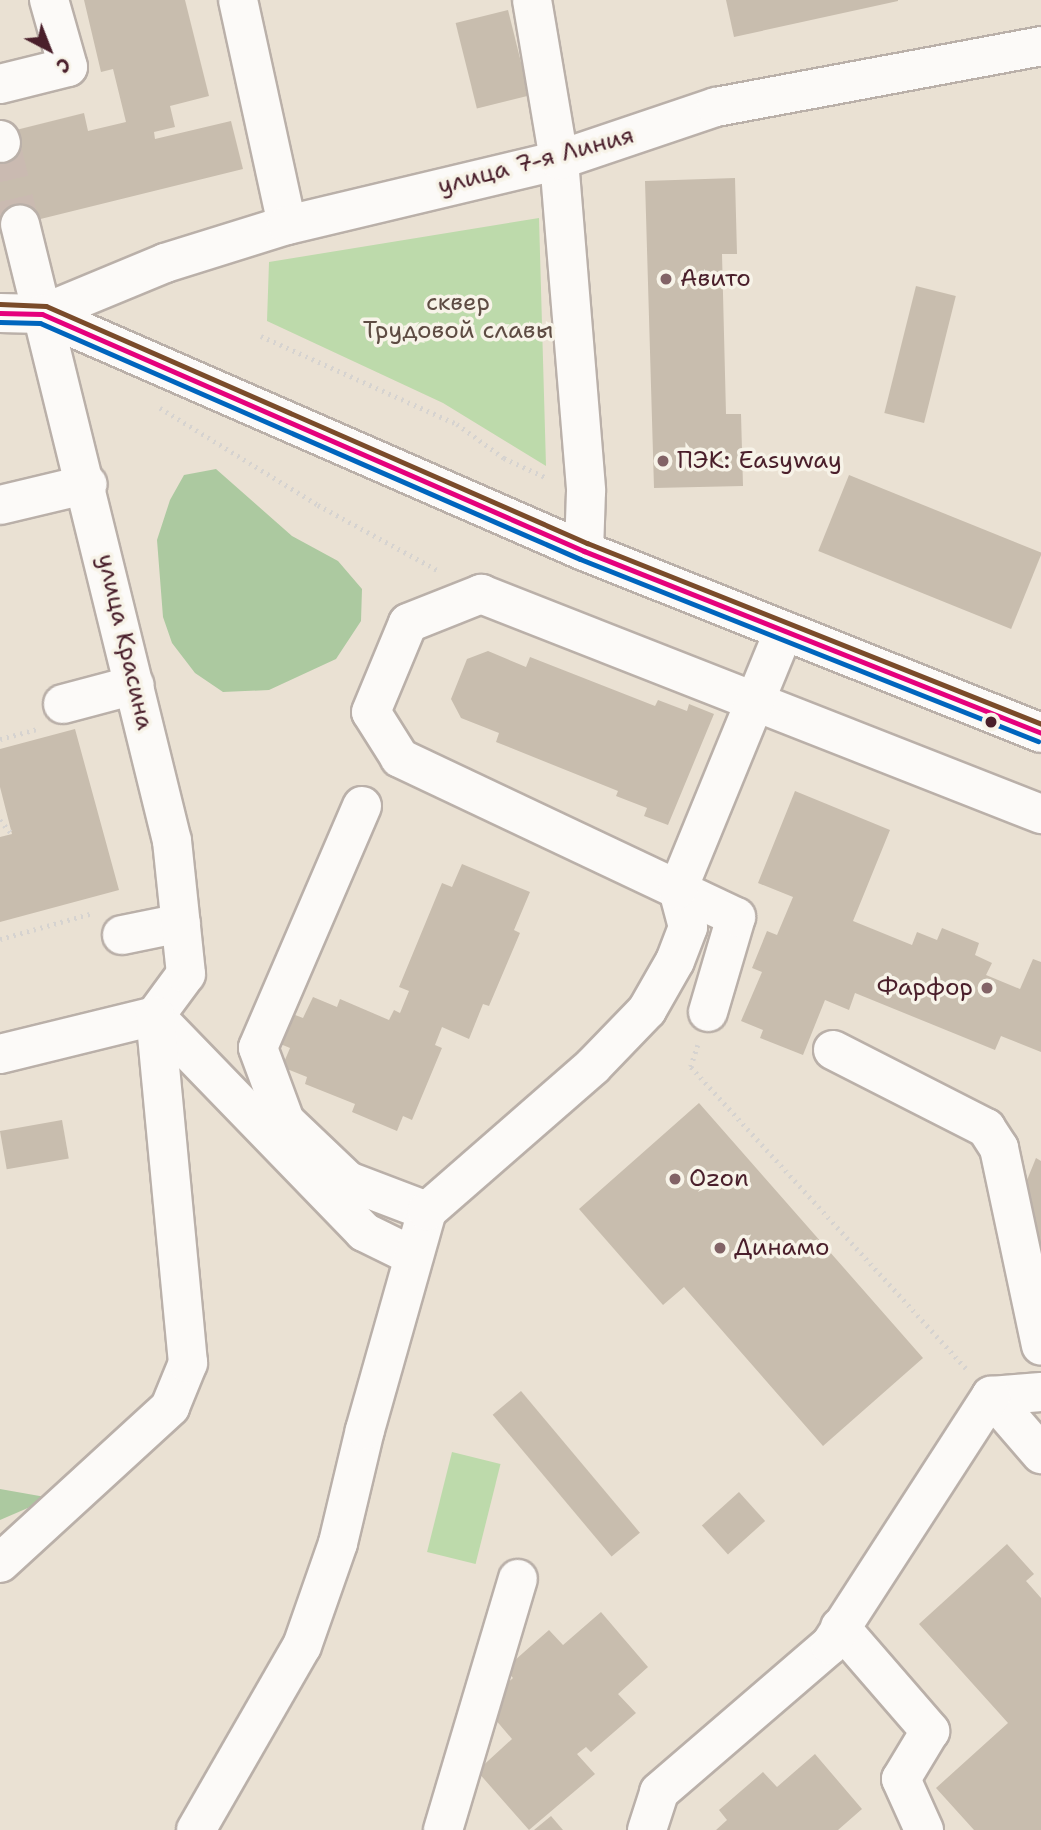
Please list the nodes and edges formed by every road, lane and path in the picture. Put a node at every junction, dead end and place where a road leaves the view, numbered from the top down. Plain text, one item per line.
1 (49, 0) edge
2 (238, 0) edge
3 (532, 0) edge
4 (1041, 46) edge
5 (0, 84) edge
6 (559, 160) junction
7 (20, 224) tunnel mouth
8 (287, 225) junction
9 (0, 313) edge
10 (42, 314) junction
11 (261, 336) dead end
12 (158, 407) dead end
13 (547, 478) dead end
14 (88, 484) junction
15 (0, 505) edge
16 (584, 551) junction
17 (481, 594) junction
18 (784, 631) junction
19 (135, 685) junction
20 (756, 699) junction
21 (63, 704) dead end
22 (1041, 733) edge
23 (362, 806) dead end
24 (1041, 814) edge
25 (0, 820) edge
26 (12, 834) dead end
27 (678, 889) junction
28 (112, 923) joint
29 (181, 923) junction
30 (0, 939) edge
31 (708, 1012) joint
32 (155, 1016) junction
33 (832, 1049) dead end
34 (0, 1054) edge
35 (427, 1212) junction
36 (413, 1256) junction
37 (939, 1338) dead end
38 (1041, 1346) edge
39 (1041, 1392) edge
40 (991, 1396) junction
41 (1041, 1454) edge
42 (0, 1563) edge
43 (518, 1579) dead end
44 (840, 1627) junction
45 (197, 1830) edge
46 (443, 1830) edge
47 (647, 1830) edge
48 (924, 1830) edge

1 - 5 street
2 - 8 street
3 - 6 street
4 - 6 street, улица 7-я Линия
6 - 8 street, улица 7-я Линия
6 - 16 street
7 - 10 street, улица Красина
8 - 10 street, улица 7-я Линия
9 - 10 street
10 - 14 street, улица Красина
10 - 16 street
11 - 13 path
12 - 17 path
14 - 15 street
14 - 19 street, улица Красина
16 - 18 street
17 - 20 street
17 - 27 street
18 - 20 street
18 - 22 street
19 - 21 street
19 - 29 street, улица Красина
20 - 24 street
20 - 27 street
23 - 35 street
25 - 26 path
27 - 31 street
27 - 35 street
28 - 29 street
28 - 30 path
29 - 32 street, улица Красина
31 - 37 path
32 - 34 street
32 - 36 street
32 - 42 street
33 - 38 street
35 - 36 street
36 - 45 street
39 - 40 street
40 - 41 street
40 - 44 street
43 - 46 street
44 - 47 street
44 - 48 street

